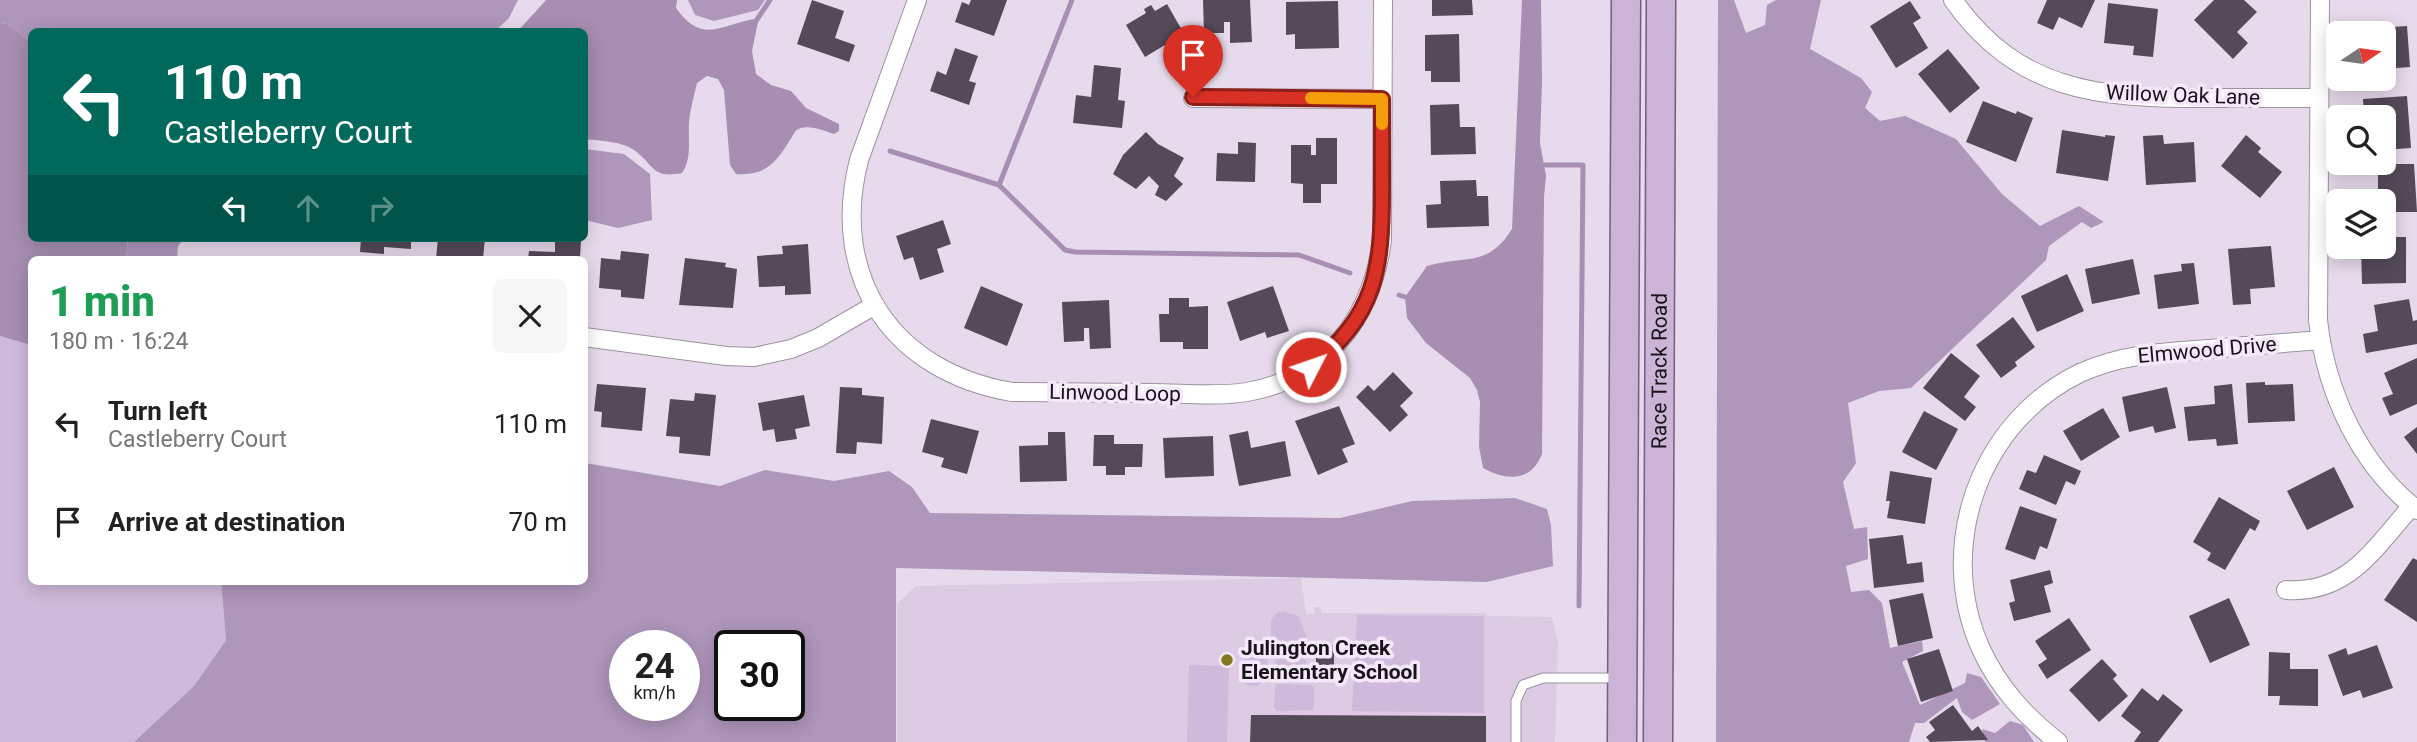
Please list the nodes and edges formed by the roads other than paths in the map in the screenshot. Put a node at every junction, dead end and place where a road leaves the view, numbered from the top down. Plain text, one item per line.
1 (917, 0) edge
2 (1383, 0) edge
3 (1626, 0) edge
4 (1661, 0) edge
5 (1953, 0) edge
6 (2320, 0) edge
7 (1193, 97) dead end
8 (2319, 98) junction
9 (1382, 99) junction
10 (875, 305) junction
11 (588, 338) edge
12 (2320, 340) junction
13 (2414, 508) edge
14 (2286, 590) dead end
15 (1622, 678) junction
16 (1658, 729) edge
17 (1516, 742) edge
18 (1622, 742) edge
19 (2058, 742) edge

1 - 10 street, Linwood Loop
2 - 9 street, Linwood Loop
3 - 15 main road, Race Track Road
4 - 16 main road, Race Track Road
5 - 8 street, Willow Oak Lane
6 - 8 street
7 - 9 street
8 - 12 street
9 - 10 street, Linwood Loop
10 - 11 street
12 - 13 street
12 - 19 street, Elmwood Drive
13 - 14 street
15 - 16 main road
15 - 17 lane
15 - 18 main road, Race Track Road

